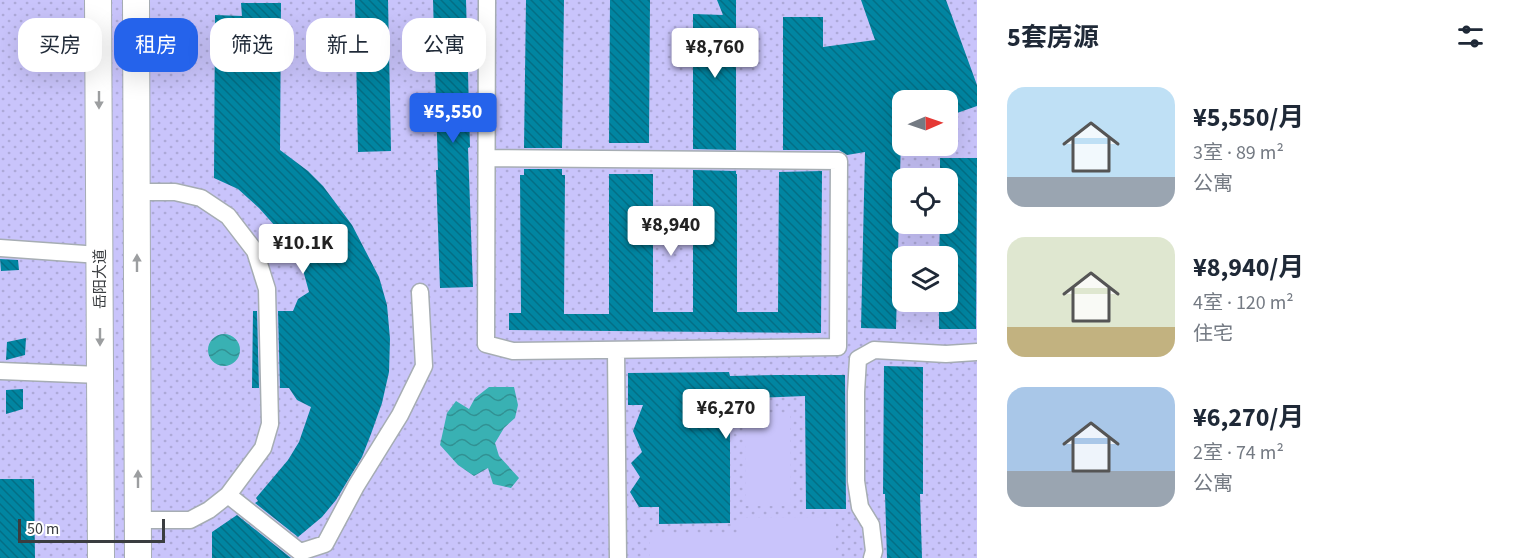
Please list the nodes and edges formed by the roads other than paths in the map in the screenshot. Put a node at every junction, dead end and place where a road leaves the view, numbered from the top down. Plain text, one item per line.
1 (98, 0) edge
2 (136, 0) edge
3 (487, 0) edge
4 (487, 158) junction
5 (137, 192) junction
6 (0, 248) edge
7 (99, 255) junction
8 (420, 292) dead end
9 (838, 347) junction
10 (616, 350) junction
11 (977, 352) edge
12 (858, 358) junction
13 (0, 371) edge
14 (100, 375) junction
15 (228, 495) junction
16 (138, 520) junction
17 (101, 558) edge
18 (138, 558) edge
19 (618, 558) edge
20 (872, 558) edge

1 -> 7 main road, 岳阳大道
2 - 5 main road
3 - 4 street
4 - 9 street
4 - 10 street
5 - 15 street
16 -> 5 main road
6 - 7 street
7 -> 14 main road, 岳阳大道
8 - 15 street
9 - 10 street
9 - 12 street
10 - 19 street
11 - 12 street
12 - 20 street
13 - 14 street
14 - 17 main road, 岳阳大道
15 - 16 street
16 - 18 main road

